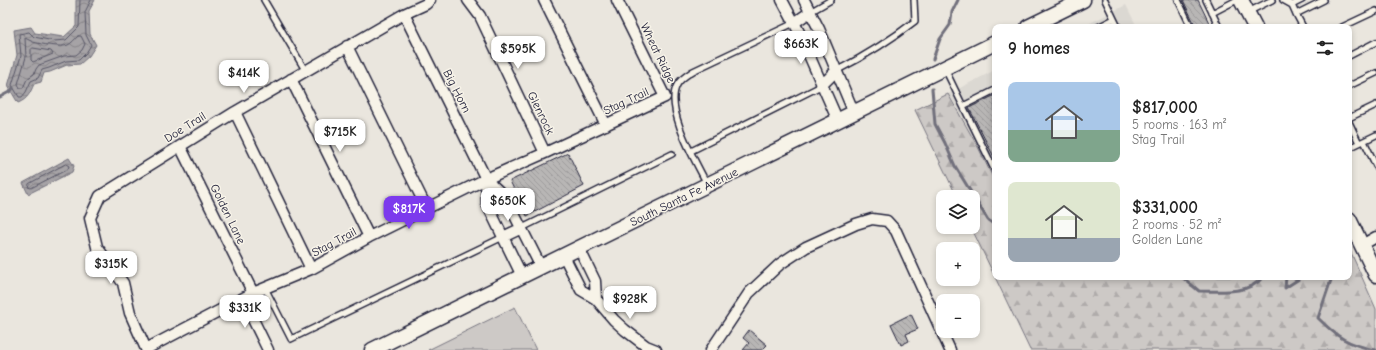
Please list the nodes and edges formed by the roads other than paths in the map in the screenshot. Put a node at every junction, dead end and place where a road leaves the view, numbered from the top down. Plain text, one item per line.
1 (264, 0) edge
2 (430, 0) edge
3 (468, 0) edge
4 (544, 0) edge
5 (617, 0) edge
6 (782, 0) edge
7 (804, 0) edge
8 (831, 0) edge
9 (914, 0) edge
10 (1083, 0) edge
11 (1105, 0) edge
12 (1178, 0) edge
13 (1206, 0) edge
14 (1237, 0) edge
15 (1272, 0) edge
16 (1283, 0) edge
17 (1302, 0) edge
18 (1324, 0) edge
19 (1292, 5) junction
20 (1244, 6) edge
21 (1376, 11) edge
22 (810, 12) junction
23 (1212, 13) junction
24 (404, 14) junction
25 (1296, 14) junction
26 (1114, 19) junction
27 (794, 23) junction
28 (1034, 24) edge
29 (1104, 24) edge
30 (1116, 24) edge
31 (1190, 24) edge
32 (1218, 24) edge
33 (1253, 24) edge
34 (1301, 24) edge
35 (1348, 24) edge
36 (1376, 42) edge
37 (346, 46) junction
38 (992, 48) edge
39 (1352, 54) edge
40 (944, 68) junction
41 (305, 70) junction
42 (836, 71) junction
43 (1376, 73) edge
44 (292, 79) junction
45 (1352, 85) edge
46 (822, 86) junction
47 (992, 92) edge
48 (665, 97) joint
49 (1376, 105) edge
50 (963, 106) junction
51 (235, 112) junction
52 (854, 113) junction
53 (1352, 117) edge
54 (838, 121) junction
55 (606, 125) junction
56 (1352, 127) edge
57 (1376, 136) edge
58 (1362, 142) junction
59 (180, 146) junction
60 (1352, 147) edge
61 (691, 151) junction
62 (545, 153) junction
63 (672, 154) dead end
64 (992, 165) edge
65 (1376, 166) edge
66 (486, 179) junction
67 (707, 185) junction
68 (427, 209) junction
69 (1352, 225) edge
70 (522, 228) junction
71 (369, 237) junction
72 (503, 237) junction
73 (1376, 237) edge
74 (1362, 244) junction
75 (579, 248) junction
76 (564, 256) junction
77 (541, 267) junction
78 (311, 269) junction
79 (1376, 275) edge
80 (522, 276) junction
81 (265, 288) junction
82 (254, 293) junction
83 (243, 299) junction
84 (596, 299) junction
85 (146, 349) edge
86 (268, 350) edge
87 (372, 350) edge
88 (656, 350) edge
89 (711, 350) edge
90 (950, 350) edge

1 - 41 lane
2 - 24 street, Doe Trail
3 - 62 street, Glenrock
4 - 55 street
5 - 48 street, Wheat Ridge
6 - 27 street
7 - 22 street
8 - 22 lane
9 - 42 lane
10 - 28 main road
11 - 26 lane
12 - 31 lane
13 - 23 lane
14 - 23 lane
15 - 20 lane
16 - 19 lane
17 - 19 lane
18 - 25 lane
19 - 25 lane
20 - 33 main road
21 - 35 lane
22 - 27 street
22 - 42 street
23 - 32 lane
24 - 37 street, Doe Trail
24 - 66 street, Big Horn
25 - 34 lane
26 - 29 lane
26 - 30 lane
27 - 46 street
27 - 61 lane
36 - 39 lane
37 - 41 street, Doe Trail
37 - 68 street
38 - 40 main road, South Santa Fe Avenue
40 - 50 lane
40 - 52 main road, South Santa Fe Avenue
41 - 44 street, Doe Trail
42 - 46 street
42 - 52 street
43 - 45 lane
44 - 51 street, Doe Trail
44 - 71 street
46 - 54 street
46 - 61 lane
47 - 50 lane
48 - 55 street, Stag Trail
49 - 53 lane
50 - 64 lane
51 - 59 street, Doe Trail
51 - 78 street
52 - 54 main road, South Santa Fe Avenue
54 - 67 main road, South Santa Fe Avenue
55 - 62 street, Stag Trail
56 - 58 lane
57 - 58 lane
58 - 60 lane
58 - 65 lane
59 - 82 street, Golden Lane
59 - 85 street, Doe Trail
61 - 67 lane
62 - 66 street, Stag Trail
63 - 70 lane
66 - 68 street, Stag Trail
66 - 70 street, Big Horn
66 - 72 street, Big Horn
67 - 75 main road, South Santa Fe Avenue
68 - 71 street, Stag Trail
69 - 74 main road
70 - 72 street
70 - 77 street, Big Horn
71 - 78 street, Stag Trail
72 - 80 street, Big Horn
72 - 81 lane
73 - 74 street
74 - 79 main road
75 - 76 main road, South Santa Fe Avenue
75 - 84 street
76 - 77 main road, South Santa Fe Avenue
76 - 84 street
77 - 80 main road, South Santa Fe Avenue
78 - 81 street, Stag Trail
80 - 87 main road, South Santa Fe Avenue
81 - 82 street, Stag Trail
82 - 83 street, Stag Trail
83 - 85 street, Stag Trail
83 - 86 street
84 - 88 street
89 - 90 street

